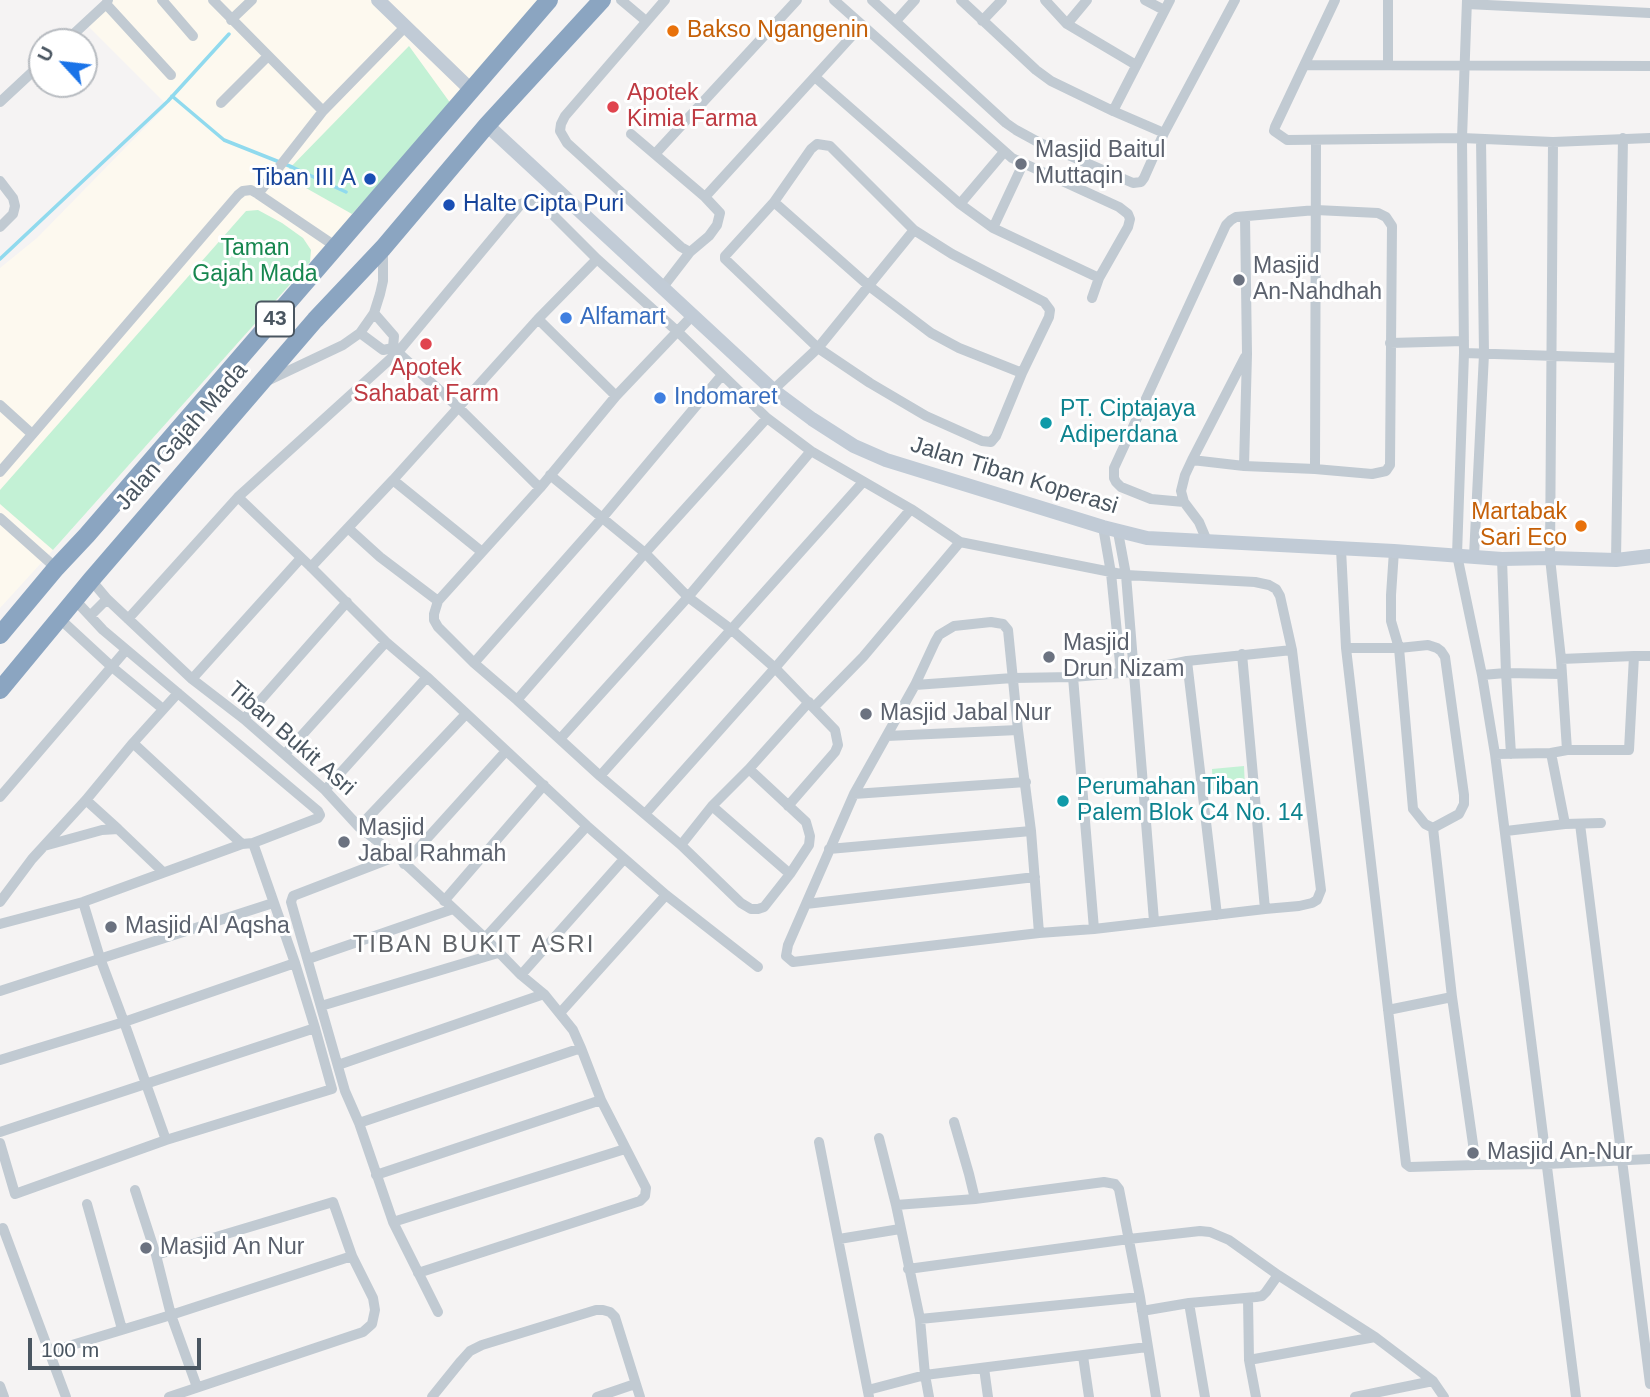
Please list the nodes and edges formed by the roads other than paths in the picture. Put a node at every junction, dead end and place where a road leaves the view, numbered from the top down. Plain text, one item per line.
1 (162, 0) edge
2 (213, 0) edge
3 (252, 0) edge
4 (378, 0) edge
5 (549, 0) edge
6 (602, 0) edge
7 (621, 0) edge
8 (665, 0) edge
9 (797, 0) edge
10 (834, 0) edge
11 (872, 0) edge
12 (915, 0) edge
13 (961, 0) edge
14 (1002, 0) edge
15 (1045, 0) edge
16 (1087, 0) edge
17 (1145, 0) edge
18 (1170, 0) edge
19 (1235, 0) edge
20 (1335, 0) edge
21 (1388, 0) edge
22 (107, 2) edge
23 (1467, 2) edge
24 (1524, 4) edge
25 (1164, 10) junction
26 (1650, 13) edge
27 (231, 20) junction
28 (896, 20) junction
29 (646, 21) junction
30 (982, 21) junction
31 (1068, 24) junction
32 (406, 26) junction
33 (861, 26) junction
34 (80, 28) edge
35 (193, 36) dead end
36 (268, 55) junction
37 (1136, 65) junction
38 (1305, 65) junction
39 (1388, 65) junction
40 (1464, 66) junction
41 (1650, 66) edge
42 (170, 75) dead end
43 (28, 76) edge
44 (815, 78) junction
45 (470, 89) junction
46 (0, 102) edge
47 (221, 103) dead end
48 (323, 111) junction
49 (1113, 111) junction
50 (487, 125) junction
51 (1164, 133) junction
52 (631, 134) dead end
53 (1462, 138) junction
54 (1623, 138) junction
55 (1650, 138) edge
56 (1481, 139) junction
57 (1316, 140) junction
58 (1553, 142) junction
59 (1004, 152) junction
60 (655, 154) junction
61 (1023, 164) junction
62 (0, 181) edge
63 (258, 194) junction
64 (705, 197) junction
65 (774, 202) junction
66 (960, 204) junction
67 (1316, 210) junction
68 (1245, 217) junction
69 (0, 227) edge
70 (993, 228) junction
71 (914, 230) junction
72 (335, 246) junction
73 (383, 248) junction
74 (690, 252) junction
75 (597, 258) junction
76 (1099, 278) junction
77 (869, 286) junction
78 (663, 287) junction
79 (1092, 298) dead end
80 (291, 301) junction
81 (374, 313) junction
82 (693, 315) junction
83 (538, 319) junction
84 (315, 320) junction
85 (678, 332) junction
86 (360, 333) junction
87 (1464, 341) junction
88 (1390, 343) junction
89 (818, 348) junction
90 (395, 350) junction
91 (1247, 354) junction
92 (1464, 354) junction
93 (1484, 354) junction
94 (1550, 356) junction
95 (1618, 358) junction
96 (1022, 373) junction
97 (722, 375) junction
98 (259, 385) junction
99 (773, 390) junction
100 (616, 396) junction
101 (0, 405) edge
102 (458, 407) junction
103 (767, 418) junction
104 (32, 434) junction
105 (811, 451) junction
106 (1192, 460) junction
107 (1244, 466) junction
108 (1315, 469) junction
109 (0, 472) edge
110 (550, 475) junction
111 (393, 480) junction
112 (863, 482) junction
113 (540, 488) junction
114 (238, 497) junction
115 (1184, 502) junction
116 (911, 509) junction
117 (603, 517) junction
118 (0, 518) edge
119 (1103, 527) junction
120 (348, 528) junction
121 (1118, 532) junction
122 (1208, 541) junction
123 (960, 542) junction
124 (1341, 549) junction
125 (1394, 551) junction
126 (482, 552) junction
127 (645, 553) junction
128 (1457, 555) junction
129 (1474, 556) junction
130 (1650, 556) edge
131 (301, 558) junction
132 (1550, 558) junction
133 (1502, 559) junction
134 (1616, 560) junction
135 (311, 567) junction
136 (56, 568) junction
137 (1111, 573) junction
138 (1126, 575) junction
139 (92, 580) junction
140 (688, 597) junction
141 (107, 599) junction
142 (76, 601) junction
143 (438, 601) junction
144 (347, 602) junction
145 (90, 616) junction
146 (60, 619) junction
147 (128, 619) junction
148 (732, 630) junction
149 (0, 635) edge
150 (386, 642) junction
151 (1346, 648) junction
152 (1399, 648) junction
153 (126, 650) junction
154 (1292, 650) junction
155 (1242, 654) junction
156 (1634, 656) junction
157 (1650, 656) edge
158 (1560, 659) junction
159 (1187, 661) junction
160 (474, 663) junction
161 (112, 667) junction
162 (775, 668) junction
163 (1133, 672) junction
164 (1121, 673) junction
165 (1506, 673) junction
166 (1561, 674) junction
167 (1482, 675) junction
168 (426, 677) junction
169 (1073, 677) junction
170 (1013, 678) junction
171 (192, 679) junction
172 (915, 685) junction
173 (0, 690) edge
174 (178, 692) junction
175 (517, 700) junction
176 (812, 705) junction
177 (163, 709) junction
178 (466, 714) junction
179 (244, 719) junction
180 (1018, 730) junction
181 (887, 736) junction
182 (560, 739) junction
183 (133, 743) junction
184 (1567, 750) junction
185 (506, 751) junction
186 (1551, 753) junction
187 (285, 754) junction
188 (1495, 754) junction
189 (1511, 754) junction
190 (749, 769) junction
191 (600, 776) junction
192 (1026, 782) junction
193 (544, 785) junction
194 (326, 790) junction
195 (854, 794) junction
196 (0, 797) edge
197 (86, 800) junction
198 (712, 806) junction
199 (788, 806) junction
200 (645, 814) junction
201 (1601, 823) dead end
202 (1565, 824) junction
203 (1580, 824) junction
204 (587, 826) junction
205 (359, 827) junction
206 (1433, 828) junction
207 (118, 829) junction
208 (1031, 831) junction
209 (1506, 831) junction
210 (247, 843) junction
211 (681, 845) junction
212 (44, 846) junction
213 (829, 849) junction
214 (624, 859) junction
215 (401, 860) junction
216 (163, 872) junction
217 (790, 874) junction
218 (1035, 877) junction
219 (666, 895) junction
220 (444, 901) junction
221 (0, 902) edge
222 (83, 902) junction
223 (273, 904) junction
224 (806, 904) junction
225 (453, 909) junction
226 (1265, 909) junction
227 (1217, 915) junction
228 (1154, 921) junction
229 (0, 924) edge
230 (1094, 929) junction
231 (1039, 933) junction
232 (485, 938) junction
233 (498, 953) junction
234 (100, 958) junction
235 (308, 959) junction
236 (295, 963) junction
237 (758, 967) dead end
238 (521, 975) junction
239 (0, 991) edge
240 (544, 994) junction
241 (1452, 997) junction
242 (321, 1006) junction
243 (1388, 1010) junction
244 (560, 1013) junction
245 (124, 1022) junction
246 (314, 1028) junction
247 (582, 1048) junction
248 (0, 1060) edge
249 (338, 1065) junction
250 (146, 1083) junction
251 (601, 1100) junction
252 (954, 1122) dead end
253 (359, 1123) junction
254 (0, 1132) edge
255 (879, 1138) dead end
256 (166, 1140) junction
257 (819, 1142) dead end
258 (0, 1143) edge
259 (625, 1149) junction
260 (1650, 1159) edge
261 (1621, 1160) junction
262 (1476, 1164) junction
263 (1546, 1164) junction
264 (376, 1175) junction
265 (135, 1190) dead end
266 (975, 1199) junction
267 (87, 1204) dead end
268 (896, 1205) junction
269 (393, 1222) junction
270 (3, 1228) dead end
271 (900, 1229) junction
272 (839, 1239) junction
273 (1129, 1240) junction
274 (156, 1255) junction
275 (352, 1256) junction
276 (908, 1269) junction
277 (418, 1273) junction
278 (1278, 1275) junction
279 (1140, 1297) junction
280 (1248, 1298) junction
281 (1189, 1303) junction
282 (1142, 1311) junction
283 (438, 1312) dead end
284 (171, 1315) junction
285 (920, 1319) junction
286 (122, 1329) junction
287 (1375, 1337) junction
288 (1147, 1347) junction
289 (49, 1352) junction
290 (1083, 1356) junction
291 (1249, 1360) junction
292 (984, 1368) junction
293 (925, 1375) junction
294 (1433, 1381) junction
295 (635, 1384) junction
296 (1650, 1384) edge
297 (0, 1386) edge
298 (197, 1387) junction
299 (869, 1393) edge
300 (4, 1397) edge
301 (66, 1397) edge
302 (169, 1397) edge
303 (432, 1397) edge
304 (597, 1397) edge
305 (640, 1397) edge
306 (929, 1397) edge
307 (988, 1397) edge
308 (1089, 1397) edge
309 (1156, 1397) edge
310 (1205, 1397) edge
311 (1256, 1397) edge
312 (1355, 1397) edge
313 (1444, 1397) edge
314 (1576, 1397) edge

1 - 35 street
2 - 27 street
3 - 27 street
4 - 32 street
5 - 45 highway, Jalan Gajah Mada / 43
6 - 50 highway, Jalan Gajah Mada / 43
7 - 29 street
8 - 29 street
9 - 60 street
10 - 33 street
11 - 28 street
12 - 28 street
13 - 30 street
14 - 30 street
15 - 31 street
16 - 31 street
17 - 25 street
18 - 25 street
19 - 51 street
20 - 38 street
21 - 39 street
22 - 34 street
22 - 42 street
23 - 24 street
23 - 40 street
24 - 26 street
25 - 37 street
27 - 36 street
28 - 51 street
29 - 74 street
30 - 49 street
31 - 37 street
32 - 45 street
32 - 48 street
33 - 44 street
33 - 59 street
36 - 47 street
36 - 48 street
37 - 49 street
38 - 39 street
38 - 57 street
39 - 40 street
40 - 41 street
40 - 53 street
43 - 46 street
44 - 64 street
44 - 66 street
45 - 72 highway, Jalan Gajah Mada / 43
48 - 63 street
49 - 51 street
50 - 73 highway, Jalan Gajah Mada / 43
50 - 78 street, Jalan Tiban Koperasi
52 - 60 street
53 - 56 street
53 - 57 street
53 - 87 street
54 - 55 street
54 - 58 street
54 - 95 street
56 - 58 street
56 - 93 street
57 - 67 street
58 - 94 street
59 - 61 street
59 - 66 street
60 - 64 street
61 - 70 street
61 - 76 street
62 - 69 street
63 - 72 street
63 - 104 street
64 - 74 street
65 - 71 street
65 - 77 street
65 - 89 street
66 - 70 street
67 - 68 street
67 - 88 street
67 - 108 street
68 - 91 street
68 - 115 street
70 - 76 street
71 - 77 street
71 - 96 street
72 - 80 highway, Jalan Gajah Mada / 43
73 - 81 street
73 - 84 highway, Jalan Gajah Mada / 43
74 - 78 street
75 - 83 street
75 - 85 street
75 - 90 street
76 - 79 street
77 - 89 street
77 - 96 street
78 - 82 street, Jalan Tiban Koperasi
80 - 84 highway
80 - 136 highway, Jalan Gajah Mada / 43
81 - 86 street
81 - 90 street
82 - 85 street
82 - 99 street, Jalan Tiban Koperasi
83 - 100 street
83 - 102 street
84 - 98 highway, Jalan Gajah Mada / 43
85 - 97 street
85 - 100 street
86 - 90 street
86 - 98 street
87 - 88 street
87 - 92 street
88 - 108 street
89 - 96 street
89 - 99 street
90 - 102 street
90 - 114 street
91 - 106 street
91 - 107 street
92 - 93 street
92 - 128 street
93 - 94 street
93 - 129 street
94 - 95 street
94 - 132 street
95 - 134 street
97 - 103 street
97 - 117 street
98 - 139 highway, Jalan Gajah Mada / 43
99 - 119 street, Jalan Tiban Koperasi
100 - 110 street
101 - 104 street
102 - 111 street
102 - 113 street
103 - 105 street
103 - 127 street
104 - 109 street
105 - 112 street
105 - 140 street
106 - 107 street
106 - 115 street
107 - 108 street
110 - 113 street
110 - 117 street
111 - 120 street
111 - 126 street
112 - 116 street
112 - 148 street
113 - 126 street
114 - 131 street
114 - 147 street
115 - 122 street
116 - 123 street
116 - 162 street
117 - 127 street
117 - 160 street
118 - 136 street
119 - 121 street, Jalan Tiban Koperasi
119 - 137 street
120 - 135 street
120 - 143 street
121 - 122 street, Jalan Tiban Koperasi
121 - 138 street
122 - 124 street, Jalan Tiban Koperasi
123 - 137 street
123 - 176 street
124 - 125 street, Jalan Tiban Koperasi
124 - 151 street
125 - 128 street, Jalan Tiban Koperasi
125 - 152 street
126 - 143 street
127 - 140 street
127 - 175 street
128 - 129 street, Jalan Tiban Koperasi
128 - 167 street
129 - 133 street, Jalan Tiban Koperasi
130 - 134 street, Jalan Tiban Koperasi
131 - 135 street
131 - 171 street
132 - 133 street, Jalan Tiban Koperasi
132 - 134 street, Jalan Tiban Koperasi
132 - 158 street
133 - 165 street
135 - 144 street
136 - 149 highway, Jalan Gajah Mada / 43
137 - 138 street
137 - 164 street
138 - 154 street
138 - 163 street
139 - 141 street, Tiban Bukit Asri
139 - 142 highway, Jalan Gajah Mada / 43
140 - 148 street
140 - 182 street
141 - 145 street
141 - 147 street, Tiban Bukit Asri
142 - 145 street
142 - 146 highway, Jalan Gajah Mada / 43
143 - 160 street
144 - 150 street
144 - 179 street
145 - 153 street
146 - 161 street
146 - 173 highway, Jalan Gajah Mada / 43
147 - 171 street, Tiban Bukit Asri
148 - 162 street
148 - 191 street
150 - 168 street
150 - 187 street
151 - 152 street
151 - 243 street
152 - 206 street
152 - 206 street
153 - 161 street
153 - 174 street
154 - 155 street
154 - 226 street
155 - 159 street
155 - 226 street
156 - 157 street
156 - 158 street
156 - 184 street
158 - 166 street
159 - 163 street
159 - 227 street
160 - 175 street
161 - 177 street
161 - 196 street
162 - 176 street
162 - 200 street
163 - 164 street
163 - 228 street
164 - 169 street
165 - 166 street
165 - 167 street
165 - 189 street
166 - 184 street
167 - 188 street
168 - 178 street
168 - 194 street
169 - 170 street
169 - 230 street
170 - 172 street
170 - 172 street
170 - 180 street
171 - 179 street, Tiban Bukit Asri
172 - 181 street
174 - 177 street
174 - 210 street
175 - 182 street
176 - 190 street
176 - 199 street
177 - 183 street
178 - 185 street
178 - 205 street
179 - 187 street, Tiban Bukit Asri
180 - 181 street
180 - 192 street
181 - 195 street
182 - 191 street
183 - 197 street
183 - 210 street
184 - 186 street
185 - 193 street
185 - 215 street
186 - 189 street
186 - 202 street
187 - 194 street, Tiban Bukit Asri
188 - 189 street
188 - 209 street
190 - 198 street
190 - 199 street
191 - 200 street
192 - 195 street
192 - 208 street
193 - 204 street
193 - 220 street
194 - 205 street, Tiban Bukit Asri
195 - 213 street
197 - 207 street
197 - 212 street
198 - 211 street
198 - 217 street
199 - 217 street
200 - 211 street
201 - 203 street
202 - 203 street
202 - 209 street
203 - 261 street
204 - 214 street
204 - 232 street
205 - 215 street, Tiban Bukit Asri
206 - 241 street
207 - 212 street
207 - 216 street
208 - 213 street
208 - 218 street
209 - 263 street
210 - 216 street
210 - 223 street
211 - 217 street
212 - 221 street
213 - 224 street
214 - 219 street
214 - 238 street
215 - 220 street, Tiban Bukit Asri
215 - 235 street
216 - 222 street
218 - 224 street
218 - 231 street
219 - 237 street
219 - 244 street
220 - 225 street, Tiban Bukit Asri
222 - 229 street
222 - 234 street
223 - 234 street
223 - 236 street
224 - 231 street
225 - 232 street, Tiban Bukit Asri
225 - 235 street
226 - 227 street
227 - 228 street
228 - 230 street
230 - 231 street
232 - 233 street, Tiban Bukit Asri
233 - 238 street, Tiban Bukit Asri
233 - 242 street
234 - 239 street
234 - 245 street
235 - 242 street
236 - 245 street
236 - 246 street
238 - 240 street, Tiban Bukit Asri
240 - 244 street, Tiban Bukit Asri
240 - 249 street
241 - 243 street
241 - 262 street
242 - 249 street
243 - 262 street
244 - 247 street, Tiban Bukit Asri
245 - 248 street
245 - 250 street
246 - 250 street
246 - 256 street
247 - 251 street, Tiban Bukit Asri
247 - 253 street
249 - 253 street
250 - 254 street
250 - 256 street
251 - 259 street, Tiban Bukit Asri
251 - 264 street
252 - 266 street
253 - 264 street
255 - 268 street
256 - 258 street
257 - 272 street
259 - 269 street
259 - 277 street, Tiban Bukit Asri
260 - 261 street
261 - 263 street
261 - 296 street
262 - 263 street
263 - 314 street
264 - 269 street
265 - 274 street
266 - 268 street
266 - 273 street
267 - 286 street
268 - 271 street
269 - 277 street
270 - 289 street
271 - 272 street
271 - 276 street
272 - 299 street
273 - 276 street
273 - 278 street
273 - 279 street
274 - 275 street
274 - 284 street
275 - 284 street
275 - 298 street
276 - 285 street
277 - 283 street
278 - 280 street
278 - 287 street
279 - 282 street
279 - 285 street
280 - 281 street
280 - 291 street
281 - 282 street
281 - 310 street
282 - 288 street
284 - 286 street
284 - 298 street
285 - 293 street
286 - 289 street
287 - 291 street
287 - 294 street
288 - 290 street
288 - 309 street
289 - 301 street
290 - 292 street
290 - 308 street
291 - 311 street
292 - 293 street
292 - 307 street
293 - 299 street
293 - 306 street
294 - 312 street
294 - 313 street
295 - 303 street
295 - 304 street
295 - 305 street
297 - 300 street
298 - 302 street

